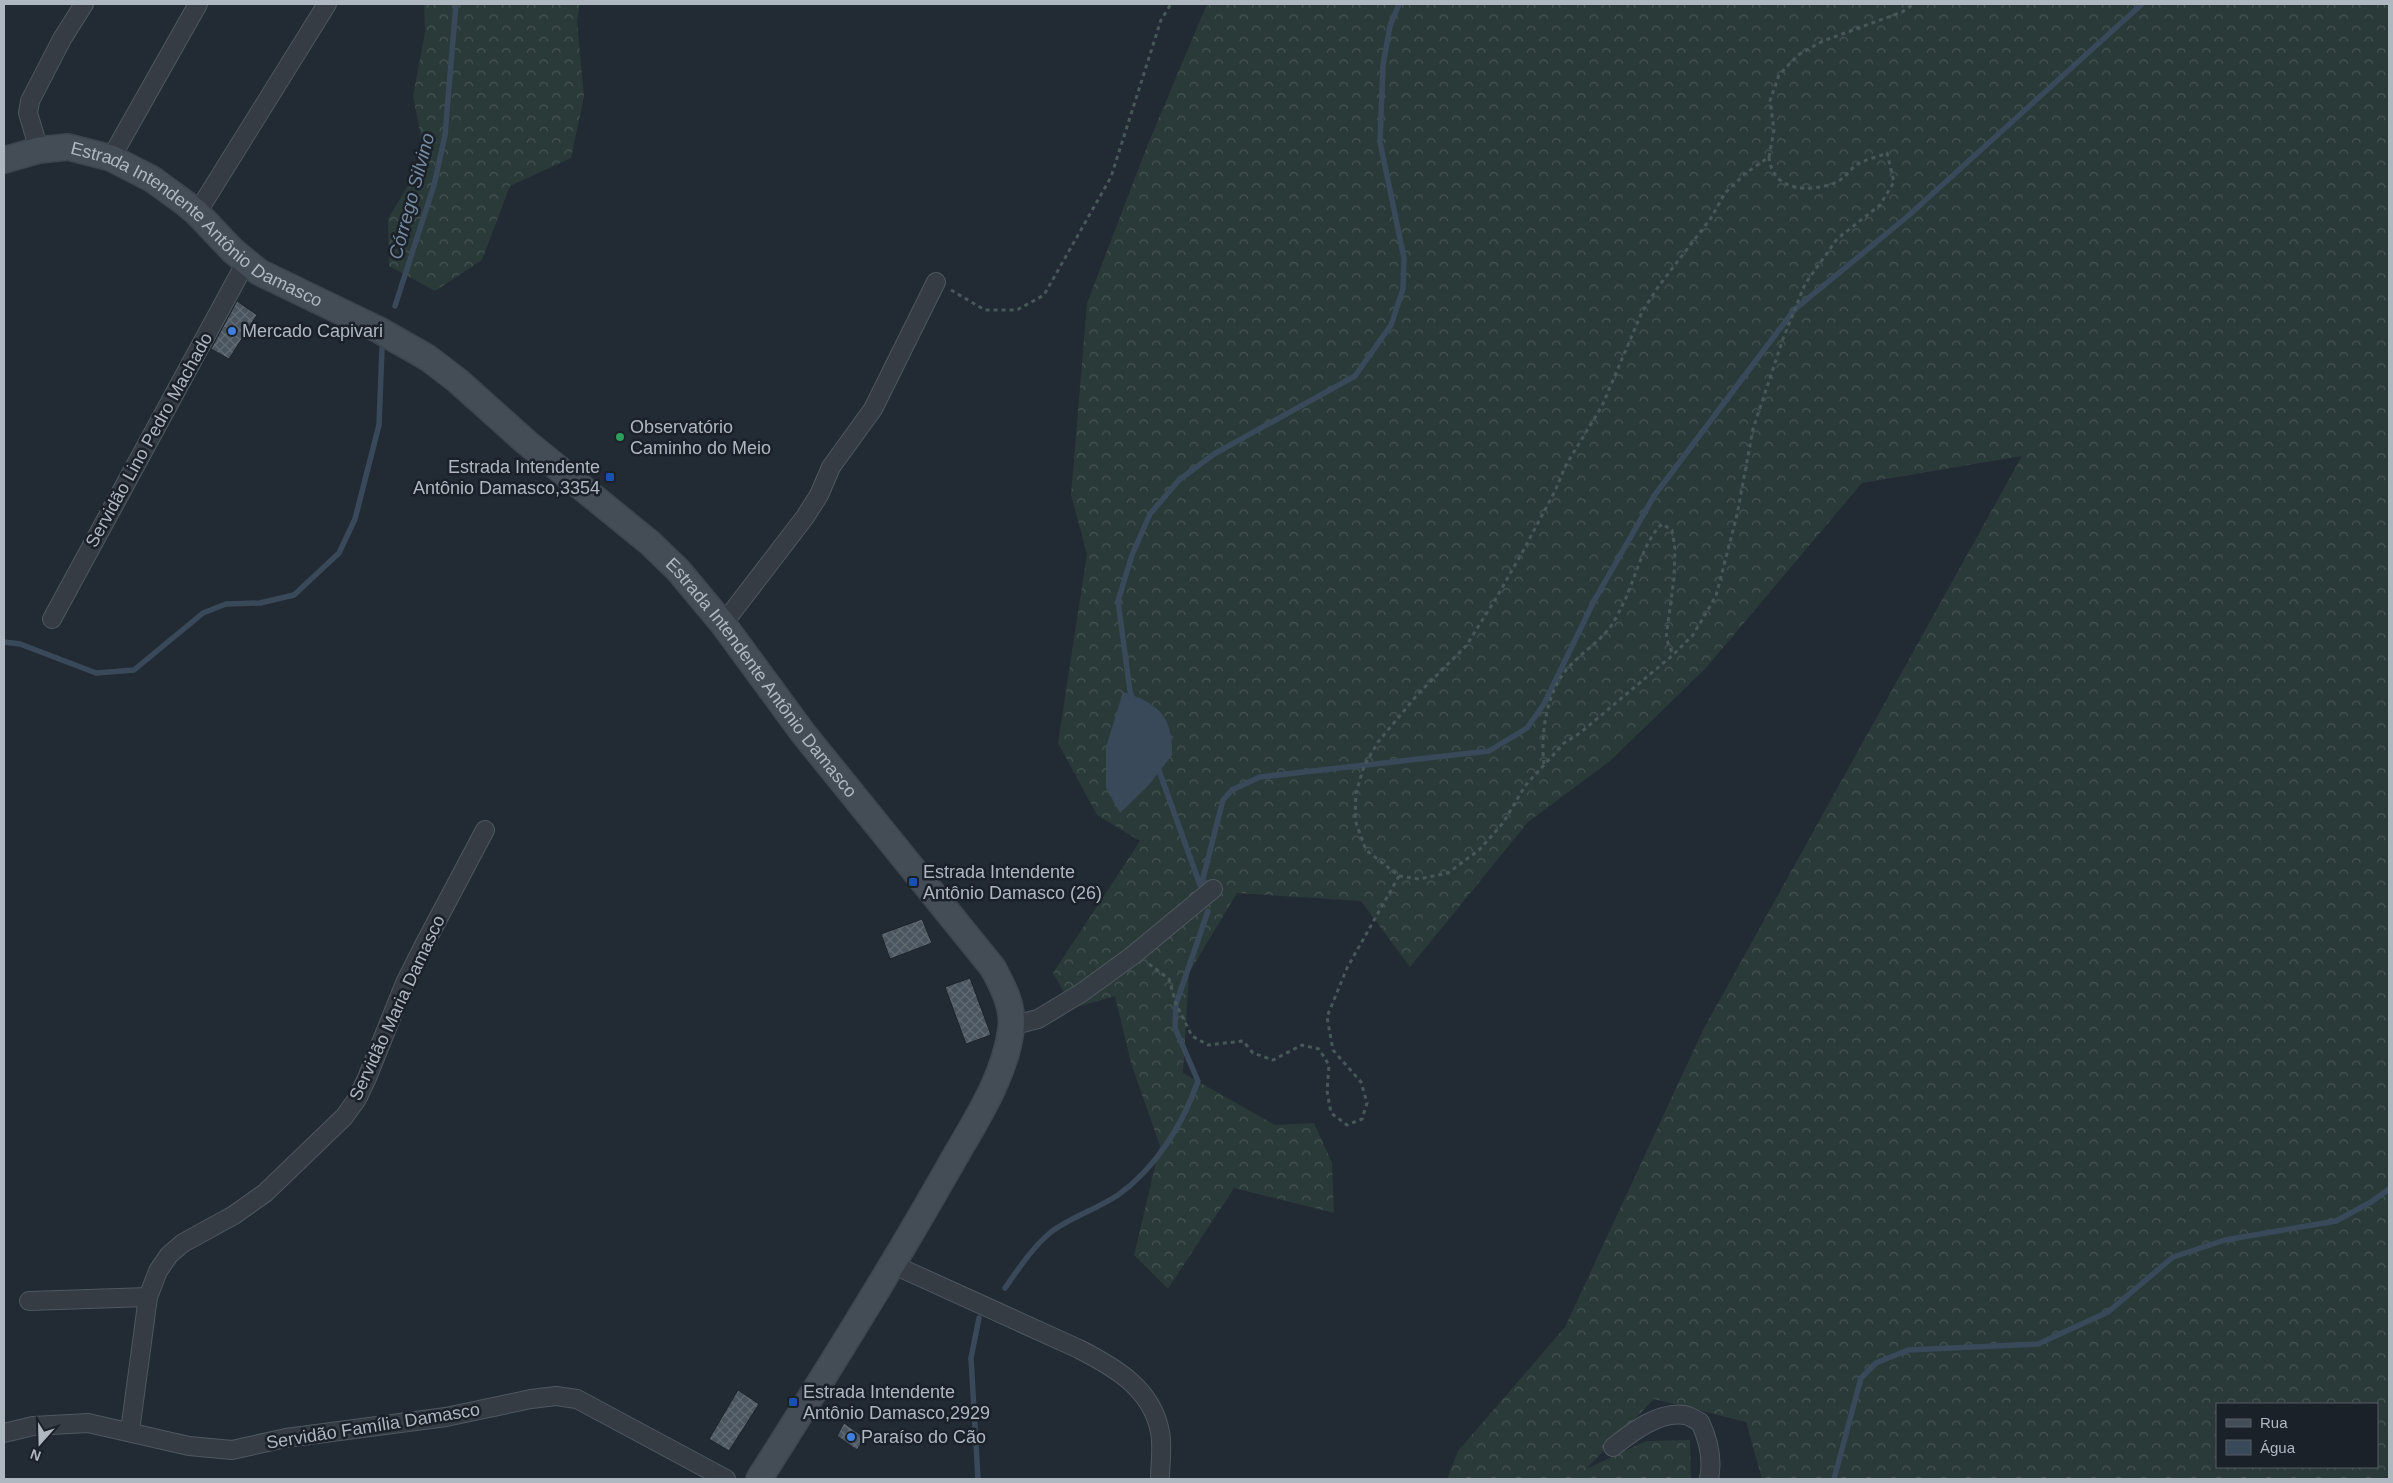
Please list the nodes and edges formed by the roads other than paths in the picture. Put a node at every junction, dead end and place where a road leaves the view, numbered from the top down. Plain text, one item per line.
1 (84, 4) edge
2 (198, 4) edge
3 (327, 4) edge
4 (39, 150) junction
5 (111, 158) junction
6 (4, 160) edge
7 (198, 213) junction
8 (246, 262) junction
9 (936, 282) road end
10 (52, 618) dead end
11 (723, 624) junction
12 (485, 830) dead end
13 (1213, 888) dead end
14 (1011, 1026) junction
15 (894, 1265) junction
16 (148, 1297) junction
17 (29, 1302) dead end
18 (130, 1431) junction
19 (4, 1433) edge
20 (1613, 1447) dead end
21 (726, 1479) edge
22 (759, 1479) edge
23 (1160, 1479) edge
24 (1709, 1479) edge

1 - 4 street
2 - 5 street
3 - 7 street
4 - 5 main road, Estrada Intendente Antônio Damasco
4 - 6 main road, Estrada Intendente Antônio Damasco
5 - 7 main road, Estrada Intendente Antônio Damasco
7 - 8 main road, Estrada Intendente Antônio Damasco
8 - 10 street, Servidão Lino Pedro Machado
8 - 11 main road, Estrada Intendente Antônio Damasco
9 - 11 street
11 - 14 main road, Estrada Intendente Antônio Damasco
12 - 16 street, Servidão Maria Damasco
13 - 14 street
14 - 15 main road, Estrada Intendente Antônio Damasco
15 - 22 main road, Estrada Intendente Antônio Damasco
15 - 23 street
16 - 17 street
16 - 18 street, Servidão Maria Damasco
18 - 19 street, Servidão Família Damasco
18 - 21 street, Servidão Família Damasco
20 - 24 street

